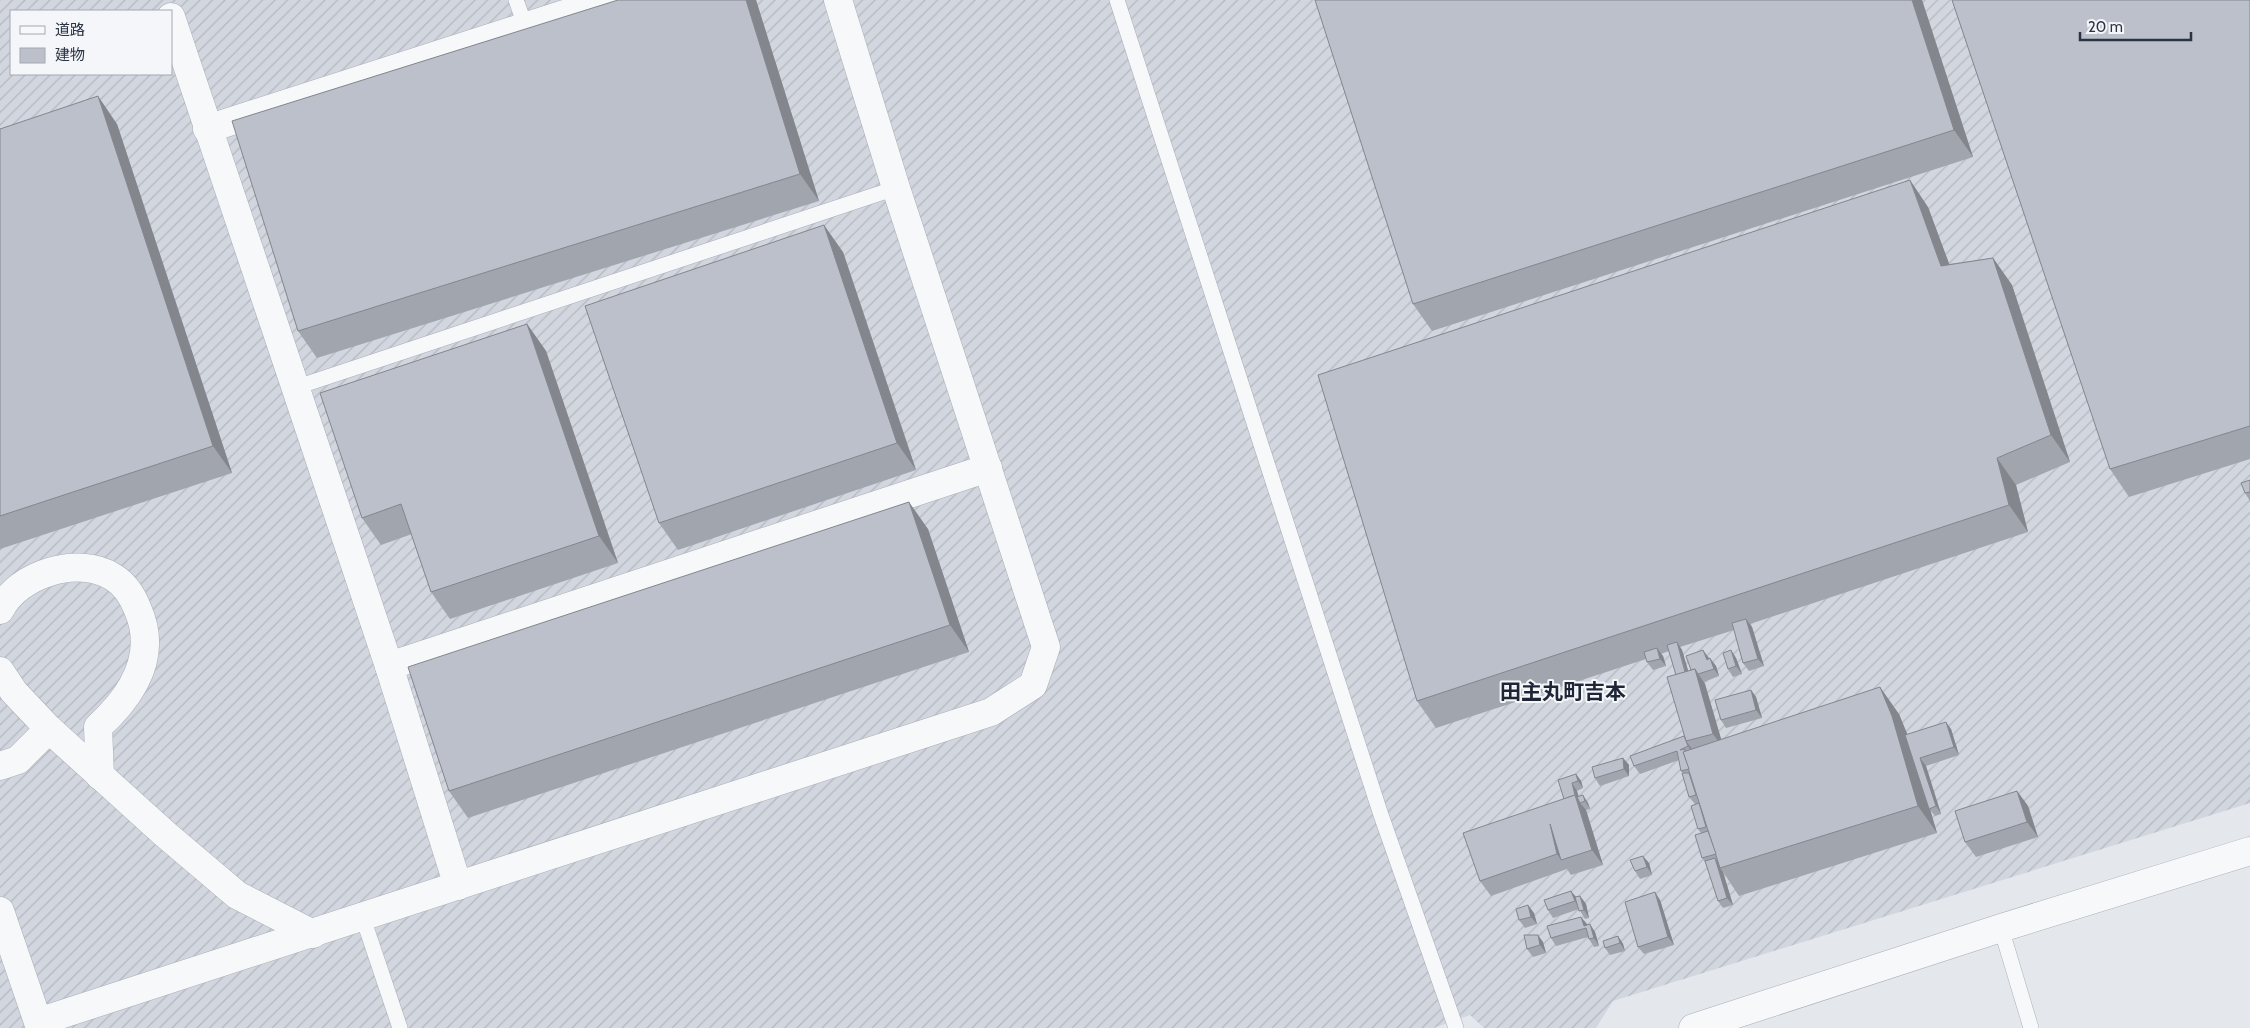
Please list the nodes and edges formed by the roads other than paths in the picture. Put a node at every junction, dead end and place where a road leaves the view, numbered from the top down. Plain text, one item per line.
1 (516, 0) edge
2 (608, 0) edge
3 (838, 0) edge
4 (1117, 0) edge
5 (172, 21) edge
6 (526, 28) junction
7 (207, 128) junction
8 (896, 188) junction
9 (294, 388) junction
10 (988, 468) junction
11 (0, 610) edge
12 (389, 666) junction
13 (0, 671) edge
14 (49, 729) junction
15 (0, 766) edge
16 (100, 776) junction
17 (2250, 851) edge
18 (458, 886) junction
19 (0, 912) edge
20 (362, 916) junction
21 (2001, 928) junction
22 (313, 934) junction
23 (400, 1028) edge
24 (1456, 1028) edge
25 (1693, 1028) edge
26 (2031, 1028) edge

1 - 6 lane
2 - 6 street
3 - 8 street
4 - 24 lane
5 - 7 street
6 - 7 street
7 - 9 street
8 - 9 lane
8 - 10 street
9 - 12 street
10 - 12 street
10 - 18 street
11 - 16 street
12 - 18 street
13 - 14 street
14 - 15 street
14 - 16 street
16 - 22 street
17 - 21 street
18 - 20 street
19 - 22 street
20 - 22 street
20 - 23 lane
21 - 25 street
21 - 26 lane

